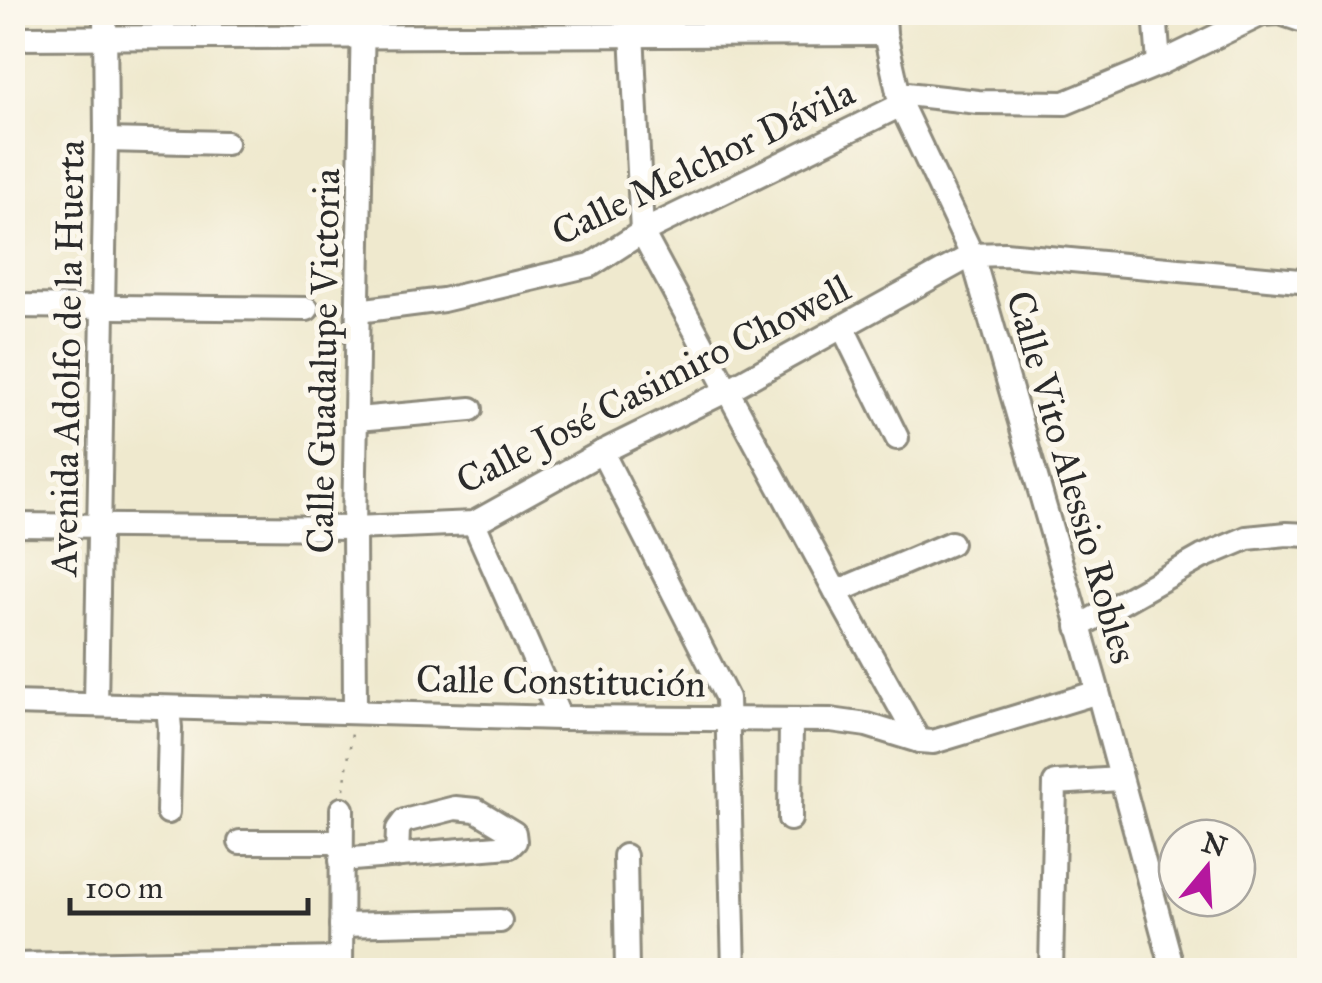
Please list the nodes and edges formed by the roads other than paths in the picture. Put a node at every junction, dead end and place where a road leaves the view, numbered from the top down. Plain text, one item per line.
1 (105, 12) edge
2 (1155, 12) edge
3 (1280, 13) edge
4 (885, 23) edge
5 (1310, 23) edge
6 (363, 24) edge
7 (632, 24) edge
8 (12, 38) edge
9 (106, 38) junction
10 (1159, 64) junction
11 (899, 99) junction
12 (106, 140) junction
13 (226, 143) dead end
14 (642, 232) junction
15 (972, 255) junction
16 (1310, 282) edge
17 (12, 306) edge
18 (102, 307) junction
19 (306, 309) dead end
20 (358, 311) junction
21 (842, 328) junction
22 (728, 390) junction
23 (470, 409) dead end
24 (357, 420) junction
25 (898, 438) dead end
26 (602, 452) junction
27 (474, 522) junction
28 (12, 525) edge
29 (98, 526) junction
30 (354, 528) junction
31 (1310, 535) edge
32 (951, 543) dead end
33 (836, 592) junction
34 (1078, 627) junction
35 (1098, 692) junction
36 (12, 702) edge
37 (96, 704) junction
38 (168, 708) junction
39 (355, 711) junction
40 (560, 718) junction
41 (728, 720) junction
42 (791, 720) junction
43 (919, 741) junction
44 (1120, 779) junction
45 (342, 809) road end
46 (168, 812) dead end
47 (790, 819) dead end
48 (240, 842) dead end
49 (341, 851) junction
50 (397, 856) junction
51 (625, 856) dead end
52 (500, 921) dead end
53 (341, 925) junction
54 (341, 965) edge
55 (12, 966) edge
56 (627, 970) edge
57 (734, 970) edge
58 (1051, 970) edge
59 (1173, 970) edge

1 - 9 street, Avenida Adolfo de la Huerta
2 - 10 street
3 - 5 street
3 - 10 street
4 - 7 street
4 - 11 street, Calle Vito Alessio Robles
6 - 7 street
6 - 9 street
6 - 20 street, Calle Guadalupe Victoria
7 - 14 street
8 - 9 street
9 - 12 street, Avenida Adolfo de la Huerta
10 - 11 street
11 - 14 street, Calle Melchor Dávila
11 - 15 street, Calle Vito Alessio Robles
12 - 13 street
12 - 18 street, Avenida Adolfo de la Huerta
14 - 20 street, Calle Melchor Dávila
14 - 22 street
15 - 16 street, Calle José Casimiro Chowell
15 - 21 street, Calle José Casimiro Chowell
15 - 34 street, Calle Vito Alessio Robles
17 - 18 street
18 - 19 street
18 - 29 street, Avenida Adolfo de la Huerta
20 - 24 street, Calle Guadalupe Victoria
21 - 22 street, Calle José Casimiro Chowell
21 - 25 street
22 - 26 street, Calle José Casimiro Chowell
22 - 33 street
23 - 24 street
24 - 30 street, Calle Guadalupe Victoria
26 - 27 street, Calle José Casimiro Chowell
26 - 41 street
27 - 30 street, Calle José Casimiro Chowell
27 - 40 street
28 - 29 street, Calle José Casimiro Chowell
29 - 30 street, Calle José Casimiro Chowell
29 - 37 street, Avenida Adolfo de la Huerta
30 - 39 street, Calle Guadalupe Victoria
31 - 34 street
32 - 33 street
33 - 43 street
34 - 35 street, Calle Vito Alessio Robles
35 - 43 street, Calle Constitución
35 - 44 street, Calle Vito Alessio Robles
36 - 37 street, Calle Constitución
37 - 38 street, Calle Constitución
38 - 39 street, Calle Constitución
38 - 46 street
39 - 40 street, Calle Constitución
40 - 41 street, Calle Constitución
41 - 42 street, Calle Constitución
41 - 57 street
42 - 43 street, Calle Constitución
42 - 47 street
44 - 58 street
44 - 59 street, Calle Vito Alessio Robles
45 - 49 street
48 - 49 street
49 - 50 street
49 - 53 street
50 - 50 street
51 - 56 street
52 - 53 street
53 - 54 street
54 - 55 street

